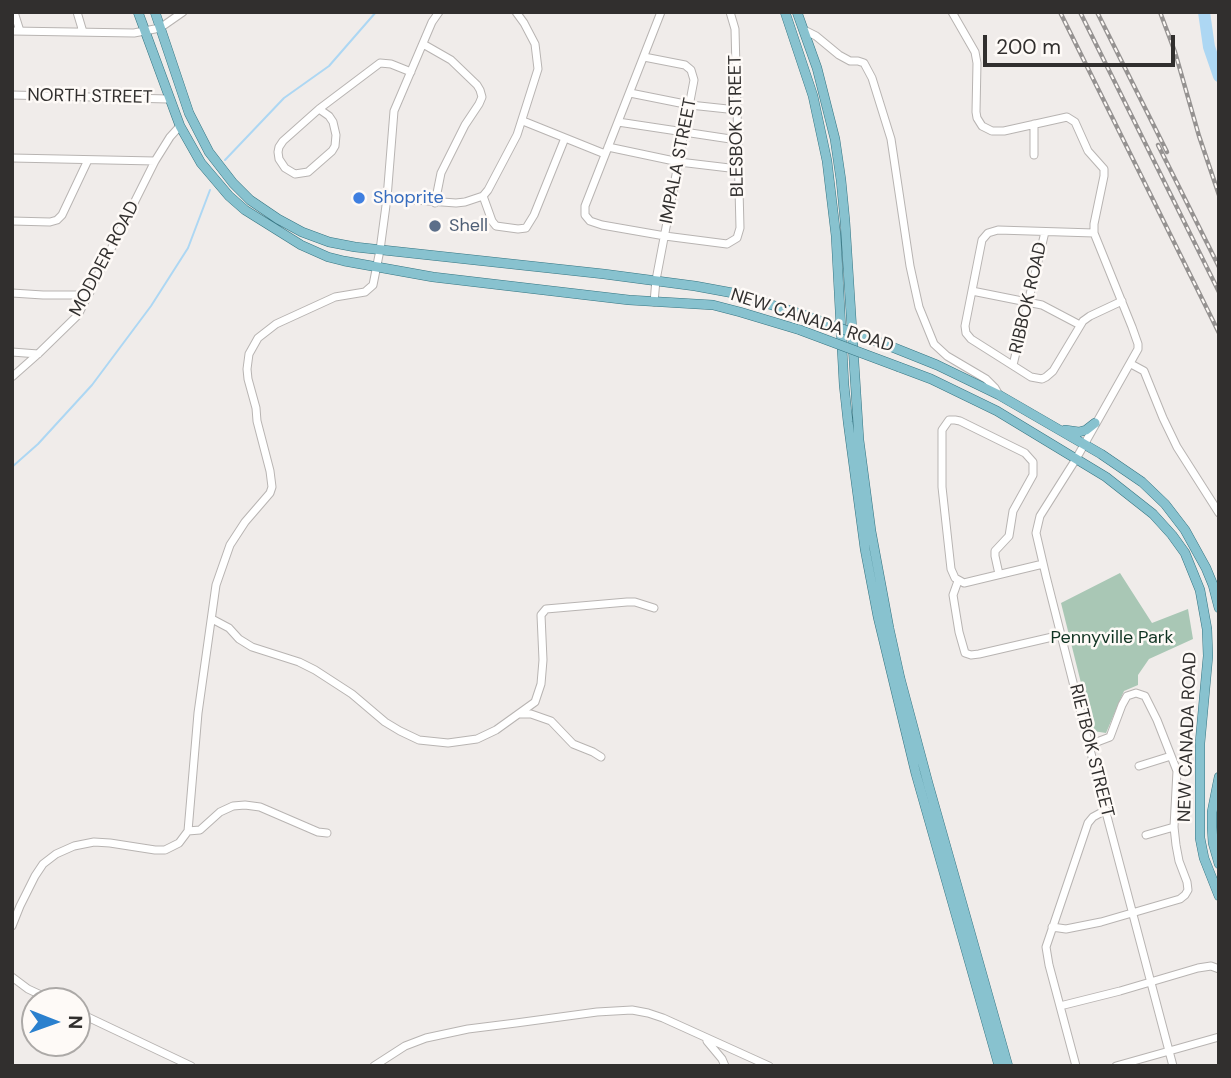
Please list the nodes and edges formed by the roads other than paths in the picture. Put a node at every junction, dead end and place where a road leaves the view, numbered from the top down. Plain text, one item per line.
1 (15, 12) edge
2 (77, 12) edge
3 (138, 12) edge
4 (155, 12) edge
5 (183, 12) edge
6 (439, 12) edge
7 (516, 12) edge
8 (661, 12) edge
9 (730, 12) edge
10 (785, 12) edge
11 (797, 12) edge
12 (952, 12) edge
13 (160, 28) junction
14 (804, 30) junction
15 (16, 31) edge
16 (83, 32) junction
17 (144, 32) junction
18 (423, 44) junction
19 (644, 57) junction
20 (411, 72) junction
21 (630, 93) junction
22 (12, 95) edge
23 (168, 99) junction
24 (690, 105) junction
25 (319, 109) junction
26 (737, 110) junction
27 (523, 121) junction
28 (618, 122) junction
29 (1034, 124) junction
30 (180, 127) junction
31 (684, 133) junction
32 (565, 138) junction
33 (737, 140) junction
34 (606, 150) junction
35 (1034, 155) dead end
36 (12, 158) edge
37 (88, 160) junction
38 (155, 161) junction
39 (679, 162) junction
40 (738, 169) junction
41 (483, 195) junction
42 (387, 198) junction
43 (435, 203) junction
44 (12, 221) edge
45 (1045, 232) junction
46 (1094, 233) junction
47 (665, 236) junction
48 (380, 250) junction
49 (377, 267) junction
50 (656, 280) junction
51 (972, 290) junction
52 (90, 292) junction
53 (12, 293) edge
54 (654, 302) junction
55 (1029, 302) junction
56 (1122, 302) junction
57 (1080, 325) junction
58 (12, 352) edge
59 (38, 354) junction
60 (1131, 364) junction
61 (1013, 365) junction
62 (12, 377) edge
63 (999, 395) junction
64 (1095, 423) junction
65 (1056, 428) junction
66 (1083, 445) junction
67 (1076, 459) junction
68 (1219, 513) edge
69 (1043, 564) junction
70 (999, 574) junction
71 (958, 581) junction
72 (654, 608) dead end
73 (1219, 608) edge
74 (212, 619) junction
75 (1061, 635) junction
76 (520, 714) junction
77 (1089, 745) junction
78 (1171, 756) junction
79 (601, 757) dead end
80 (1139, 766) dead end
81 (1219, 777) edge
82 (1214, 801) junction
83 (1106, 810) junction
84 (1219, 812) edge
85 (1174, 827) junction
86 (1219, 827) edge
87 (187, 831) junction
88 (327, 833) dead end
89 (1146, 835) dead end
90 (1212, 835) junction
91 (1219, 864) edge
92 (1219, 895) edge
93 (1133, 913) junction
94 (12, 926) edge
95 (1052, 927) junction
96 (1219, 969) edge
97 (1151, 982) junction
98 (1060, 1006) junction
99 (91, 1019) edge
100 (701, 1036) junction
101 (1219, 1037) edge
102 (1169, 1051) junction
103 (191, 1066) edge
104 (374, 1066) edge
105 (725, 1066) edge
106 (769, 1066) edge
107 (999, 1066) edge
108 (1008, 1066) edge
109 (1076, 1066) edge
110 (1116, 1066) edge
111 (1173, 1066) edge

1 - 15 street
2 - 16 street
3 - 17 main road, NEW CANADA ROAD
4 - 13 main road, NEW CANADA ROAD
5 - 13 street
6 - 18 street
7 - 27 street
8 - 19 street
9 - 26 street, BLESBOK STREET
10 - 107 main road
11 - 14 main road
12 - 29 street
13 - 17 street
13 - 48 main road, NEW CANADA ROAD
14 - 63 street
14 - 108 main road
15 - 16 street
16 - 17 street
17 - 23 main road, NEW CANADA ROAD
18 - 20 street
18 - 43 street
19 - 21 street
19 - 24 street, IMPALA STREET
20 - 25 street
20 - 42 street
21 - 24 street
21 - 28 street
22 - 23 street, NORTH STREET
23 - 30 main road, NEW CANADA ROAD
24 - 26 street
24 - 31 street, IMPALA STREET
25 - 25 street
26 - 33 street, BLESBOK STREET
27 - 32 street
27 - 41 street
28 - 31 street
28 - 34 street
29 - 35 street
29 - 46 street
30 - 38 street, MODDER ROAD
30 - 49 main road, NEW CANADA ROAD
31 - 33 street
31 - 39 street, IMPALA STREET
32 - 34 street
32 - 41 street
33 - 40 street, BLESBOK STREET
34 - 39 street
34 - 47 street
36 - 37 street
37 - 38 street
37 - 44 street
38 - 52 street, MODDER ROAD
39 - 40 street
39 - 47 street, IMPALA STREET
40 - 47 street, BLESBOK STREET
41 - 43 street
42 - 43 street
42 - 48 street
45 - 46 street
45 - 51 street
45 - 55 street, RIBBOK ROAD
46 - 56 street
47 - 50 street, IMPALA STREET
48 - 49 street
48 - 50 main road, NEW CANADA ROAD
49 - 54 main road, NEW CANADA ROAD
49 - 74 street
50 - 54 street, IMPALA STREET
50 - 63 main road, NEW CANADA ROAD, bridge
51 - 55 street
51 - 61 street
52 - 53 street
52 - 59 street, MODDER ROAD
54 - 67 main road, NEW CANADA ROAD, bridge
55 - 57 street
55 - 61 street, RIBBOK ROAD
56 - 57 street
56 - 60 street
57 - 61 street
58 - 59 street
59 - 62 street, MODDER ROAD
60 - 64 street, RIETBOK STREET
60 - 68 street
63 - 65 main road, NEW CANADA ROAD
64 - 65 main road
64 - 66 street, RIETBOK STREET
65 - 66 main road, NEW CANADA ROAD
66 - 67 street, RIETBOK STREET
66 - 73 main road, NEW CANADA ROAD
67 - 69 street, RIETBOK STREET
67 - 92 main road, NEW CANADA ROAD
69 - 70 street
69 - 75 street, RIETBOK STREET
70 - 71 street
70 - 71 street
71 - 75 street
72 - 76 street
74 - 76 street
74 - 87 street
75 - 77 street, RIETBOK STREET
76 - 79 street
77 - 78 street
77 - 83 street, RIETBOK STREET
78 - 80 street
78 - 85 street
81 - 82 main road, NEW CANADA ROAD
82 - 84 street
82 - 90 main road, NEW CANADA ROAD
83 - 93 street, RIETBOK STREET
83 - 95 street
85 - 89 street
85 - 93 street
86 - 90 street
87 - 88 street
87 - 94 street
90 - 91 main road, NEW CANADA ROAD
93 - 95 street
93 - 97 street, RIETBOK STREET
95 - 98 street
96 - 97 street
97 - 98 street
97 - 102 street, RIETBOK STREET
98 - 109 street
99 - 103 street
100 - 104 street
100 - 105 street
100 - 106 street
101 - 102 street
102 - 110 street
102 - 111 street, RIETBOK STREET

